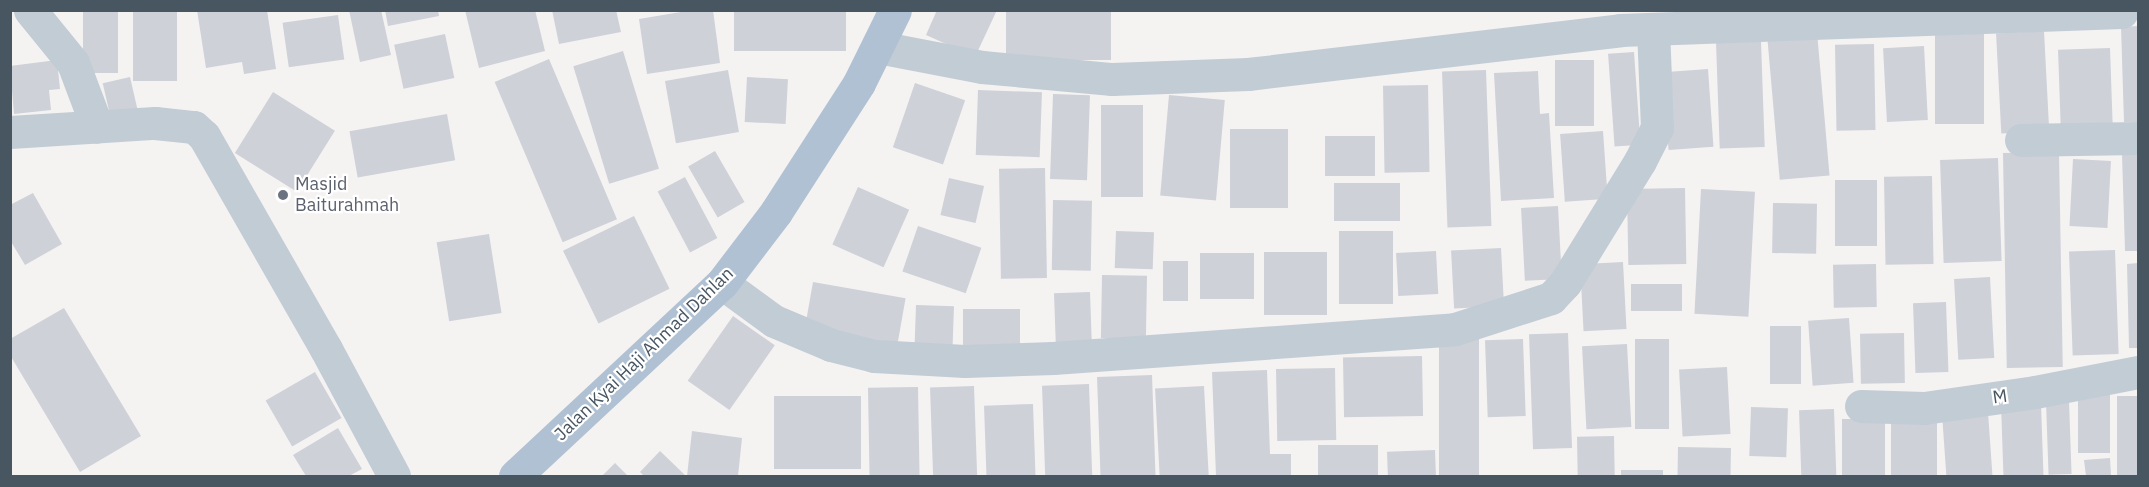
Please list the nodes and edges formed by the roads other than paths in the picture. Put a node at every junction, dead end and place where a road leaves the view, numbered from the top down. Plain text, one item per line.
1 (30, 10) edge
2 (895, 10) edge
3 (2122, 12) edge
4 (1756, 18) edge
5 (1653, 29) junction
6 (878, 47) junction
7 (97, 127) junction
8 (10, 132) edge
9 (2139, 138) edge
10 (2021, 140) dead end
11 (722, 283) junction
12 (2139, 372) edge
13 (1861, 406) dead end
14 (394, 477) edge
15 (515, 477) edge

1 - 7 street
2 - 6 main road, Jalan Kyai Haji Ahmad Dahlan
3 - 4 street
4 - 5 street
5 - 6 street
5 - 11 street
6 - 11 main road, Jalan Kyai Haji Ahmad Dahlan
7 - 8 street
7 - 14 street
9 - 10 street
11 - 15 main road, Jalan Kyai Haji Ahmad Dahlan
12 - 13 street, M

